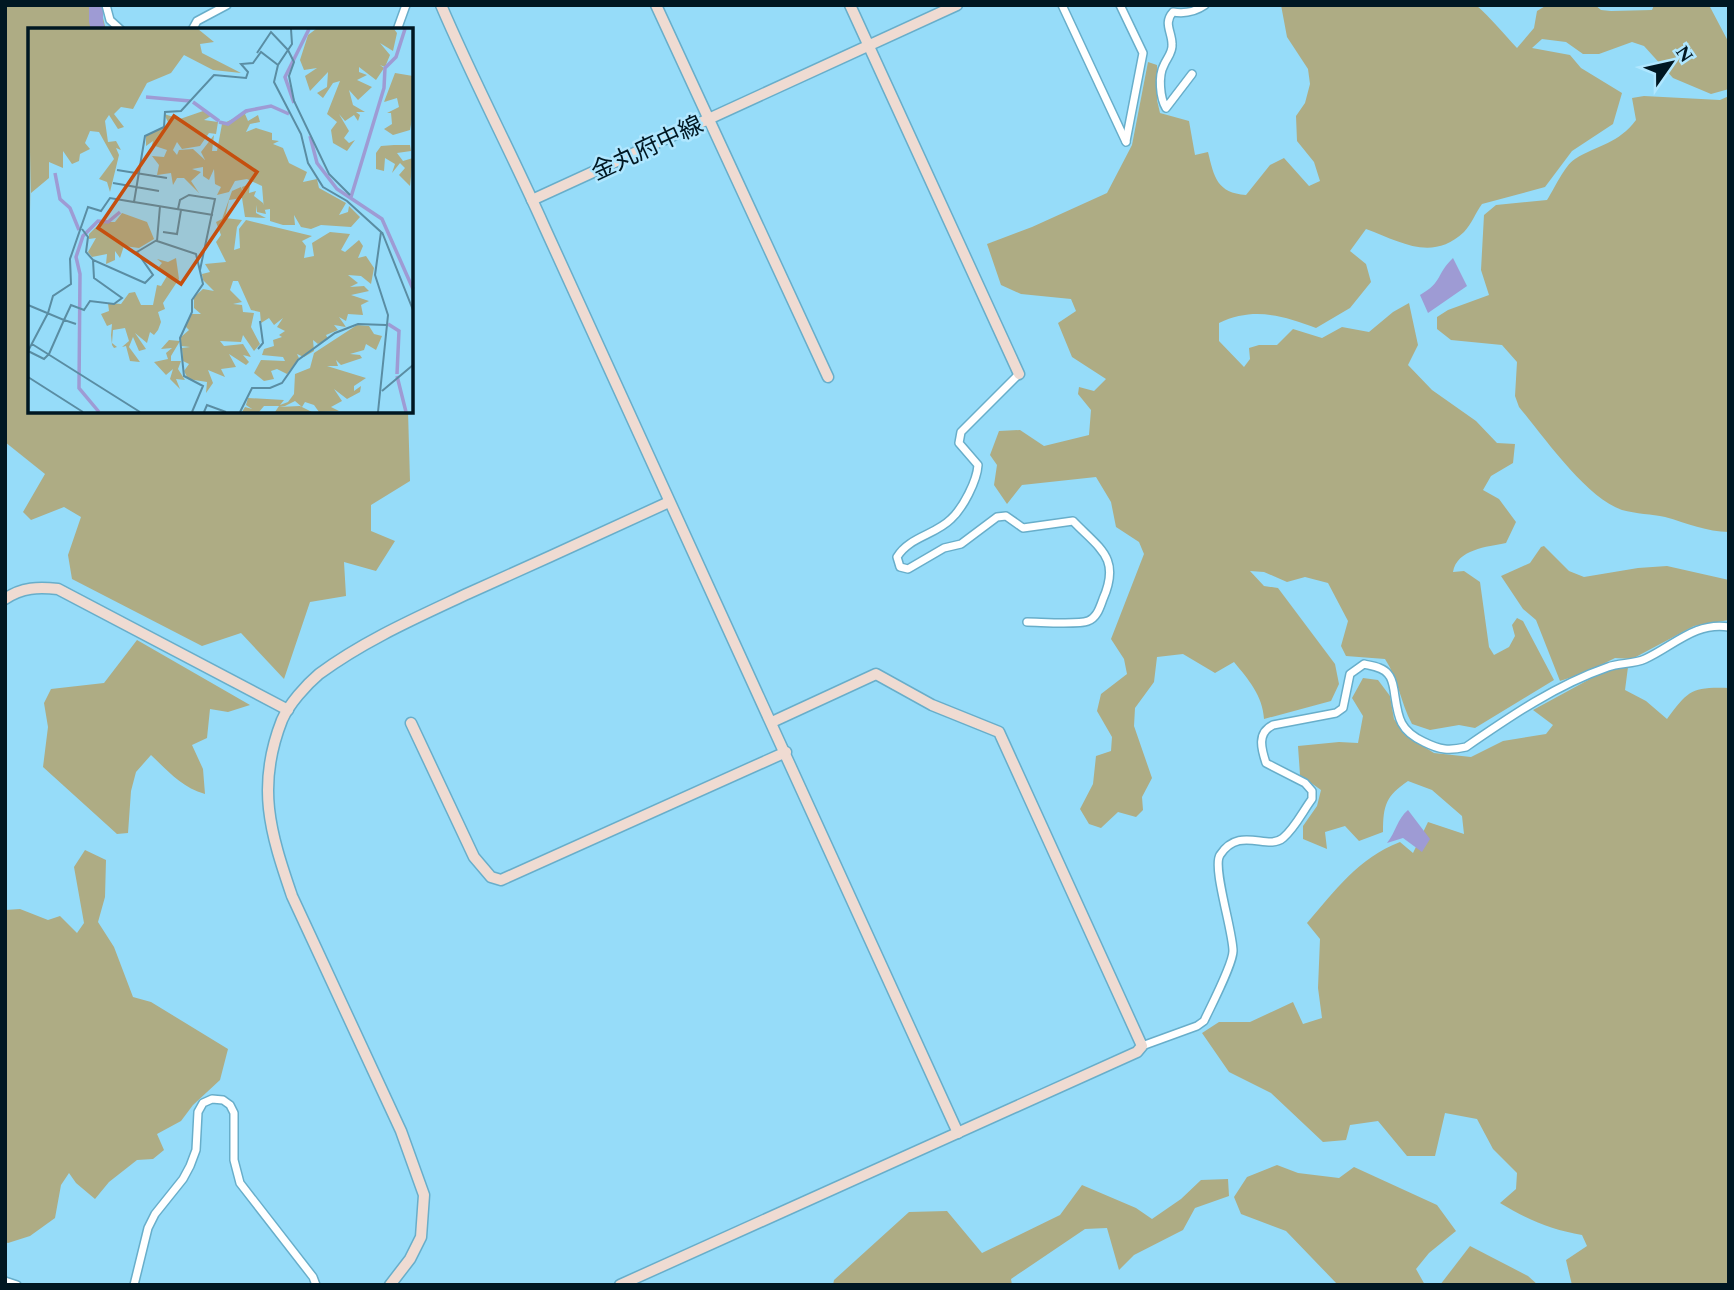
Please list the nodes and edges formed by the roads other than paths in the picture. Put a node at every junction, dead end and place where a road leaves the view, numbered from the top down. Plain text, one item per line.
1 (106, 5) edge
2 (227, 5) edge
3 (406, 5) edge
4 (441, 5) edge
5 (656, 5) edge
6 (850, 5) edge
7 (957, 5) edge
8 (1062, 5) edge
9 (1121, 5) edge
10 (1205, 5) edge
11 (119, 28) edge
12 (193, 28) edge
13 (398, 28) edge
14 (868, 46) junction
15 (1192, 74) dead end
16 (708, 120) junction
17 (532, 200) junction
18 (1019, 374) joint
19 (828, 377) dead end
20 (668, 502) junction
21 (5, 599) edge
22 (1027, 622) dead end
23 (1729, 627) edge
24 (288, 710) junction
25 (772, 722) junction
26 (411, 723) dead end
27 (786, 752) junction
28 (1142, 1046) junction
29 (958, 1133) junction
30 (5, 1281) edge
31 (17, 1285) edge
32 (134, 1285) edge
33 (316, 1285) edge
34 (390, 1285) edge
35 (620, 1285) edge

1 - 11 street
2 - 12 street
3 - 13 street
4 - 17 street
5 - 16 street
6 - 14 street
7 - 14 street, 金丸府中線
8 - 9 street
10 - 15 street
14 - 16 street, 金丸府中線
14 - 18 street
16 - 17 street, 金丸府中線
16 - 19 street
17 - 20 street
18 - 22 street
20 - 24 street
20 - 25 street
21 - 24 street
23 - 28 street
24 - 34 street
25 - 27 street
25 - 28 street
26 - 27 street
27 - 29 street
28 - 29 street
29 - 35 street
30 - 31 street
32 - 33 street

